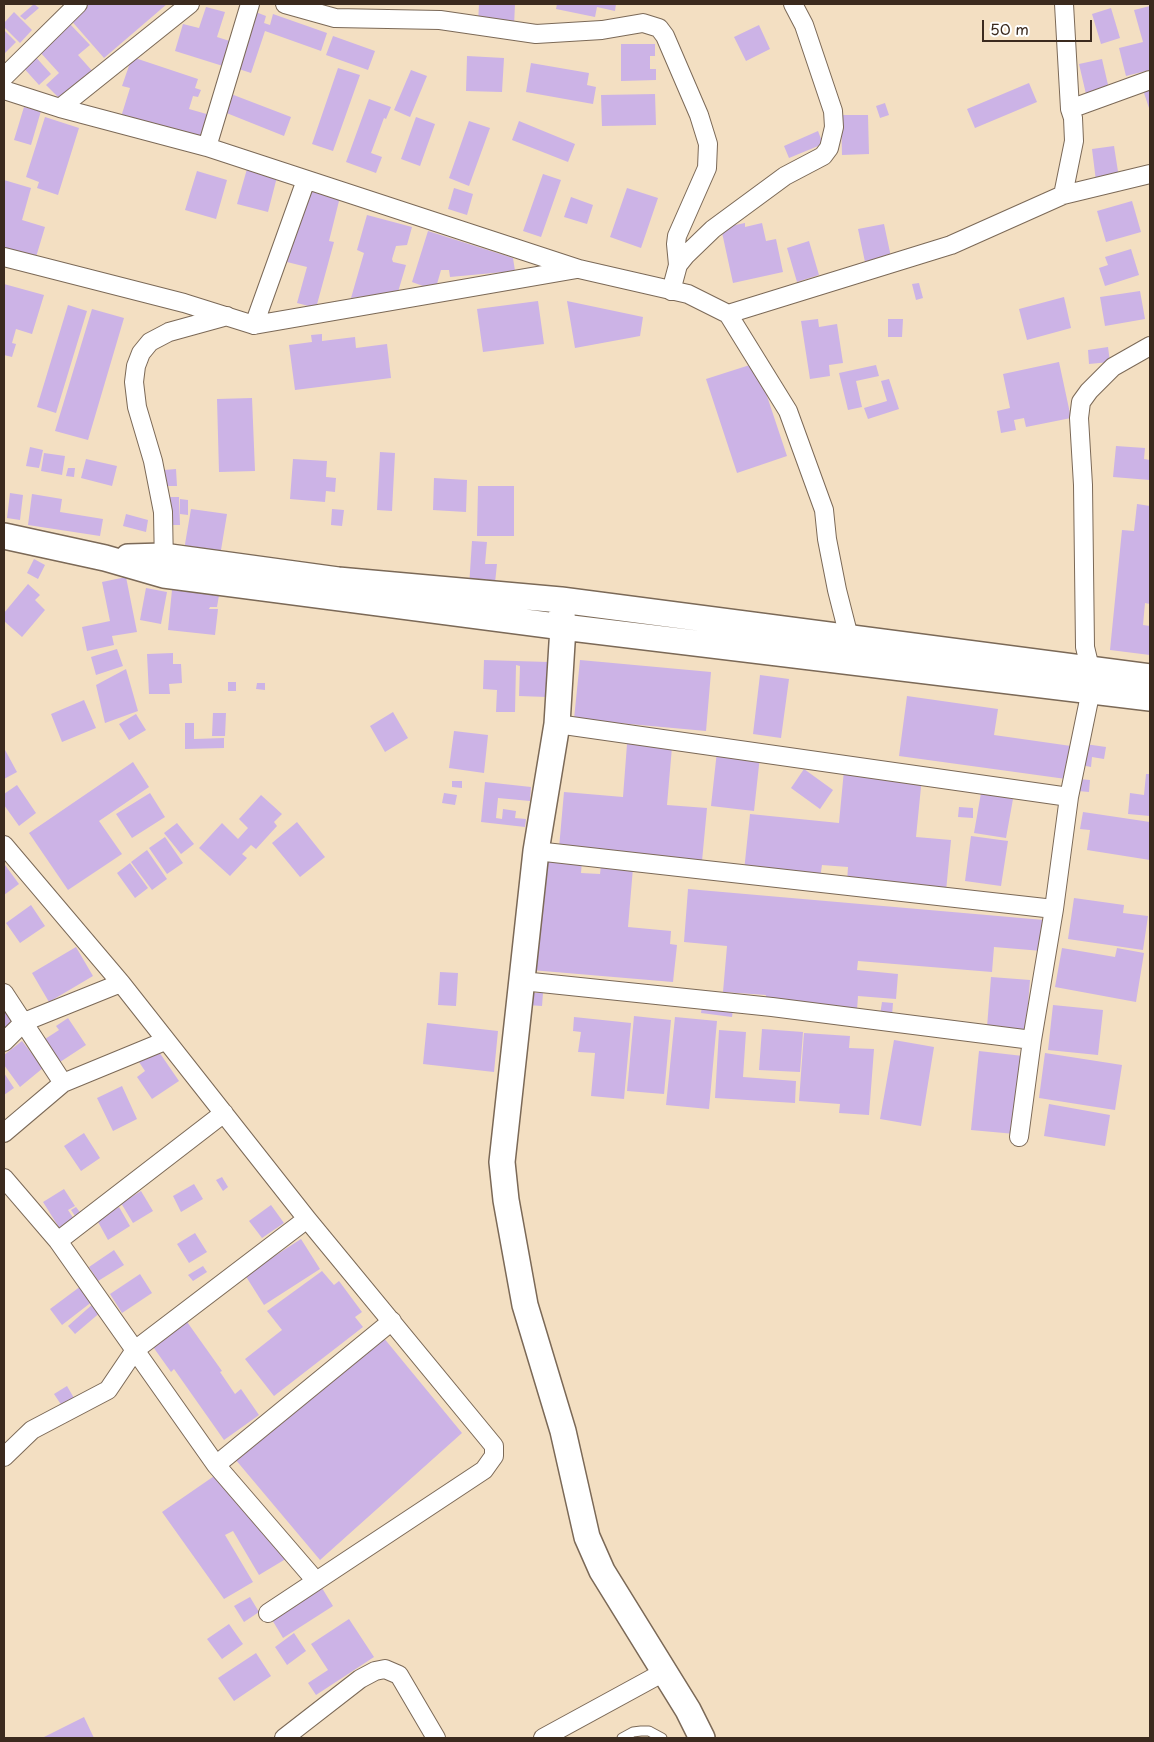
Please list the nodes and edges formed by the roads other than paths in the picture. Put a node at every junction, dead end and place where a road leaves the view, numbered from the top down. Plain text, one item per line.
1 (78, 4) edge
2 (190, 4) edge
3 (250, 4) edge
4 (285, 4) edge
5 (792, 4) edge
6 (1065, 4) edge
7 (4, 78) edge
8 (1150, 80) edge
9 (4, 90) edge
10 (60, 108) junction
11 (1070, 109) junction
12 (207, 147) junction
13 (1150, 174) edge
14 (306, 180) junction
15 (1063, 195) junction
16 (4, 256) edge
17 (678, 265) junction
18 (579, 269) junction
19 (671, 291) junction
20 (728, 314) junction
21 (227, 316) junction
22 (254, 325) junction
23 (1150, 346) edge
24 (4, 536) edge
25 (164, 566) junction
26 (338, 589) junction
27 (561, 600) junction
28 (563, 627) junction
29 (850, 649) junction
30 (1150, 677) edge
31 (1090, 679) junction
32 (1150, 698) edge
33 (556, 724) junction
34 (1069, 797) junction
35 (4, 845) edge
36 (536, 851) junction
37 (1054, 909) junction
38 (522, 981) junction
39 (121, 983) junction
40 (4, 993) edge
41 (24, 1022) junction
42 (1032, 1040) junction
43 (165, 1041) junction
44 (4, 1042) edge
45 (63, 1083) junction
46 (224, 1113) junction
47 (4, 1133) edge
48 (1019, 1136) dead end
49 (4, 1178) edge
50 (307, 1219) junction
51 (58, 1242) junction
52 (392, 1321) junction
53 (135, 1350) junction
54 (4, 1457) edge
55 (216, 1464) junction
56 (316, 1582) junction
57 (268, 1613) dead end
58 (664, 1672) junction
59 (284, 1738) edge
60 (436, 1738) edge
61 (543, 1738) edge
62 (622, 1738) edge
63 (662, 1738) edge
64 (702, 1738) edge

1 - 7 street
2 - 10 street
3 - 12 street
4 - 17 street
5 - 17 street
6 - 11 street
8 - 11 street
9 - 10 street
10 - 12 street
11 - 15 street
12 - 14 street
13 - 15 street
14 - 18 street
14 - 22 street
15 - 20 street
16 - 21 street
17 - 19 street
18 - 19 street
18 - 22 street
19 - 20 street
20 - 29 street
21 - 22 street
21 - 25 street
23 - 31 street
24 - 25 main road
25 - 26 main road
26 - 27 main road
26 - 28 main road
27 - 28 main road
27 - 29 main road
28 - 29 main road
28 - 33 main road
29 - 31 main road
30 - 31 main road
31 - 32 main road
31 - 34 street
33 - 34 street
33 - 36 main road
34 - 37 street
35 - 39 street
36 - 37 street
36 - 38 main road
37 - 42 street
38 - 42 street
38 - 58 main road
39 - 41 street
39 - 43 street
40 - 41 street
41 - 44 street
41 - 45 street
42 - 48 street
43 - 45 street
43 - 46 street
45 - 47 street
46 - 50 street
46 - 51 street
49 - 51 street
50 - 52 street
50 - 53 street
51 - 53 street
52 - 55 street
52 - 56 street
53 - 54 street
53 - 55 street
55 - 56 street
56 - 57 street
58 - 61 street
58 - 64 main road
59 - 60 street
62 - 63 lane

